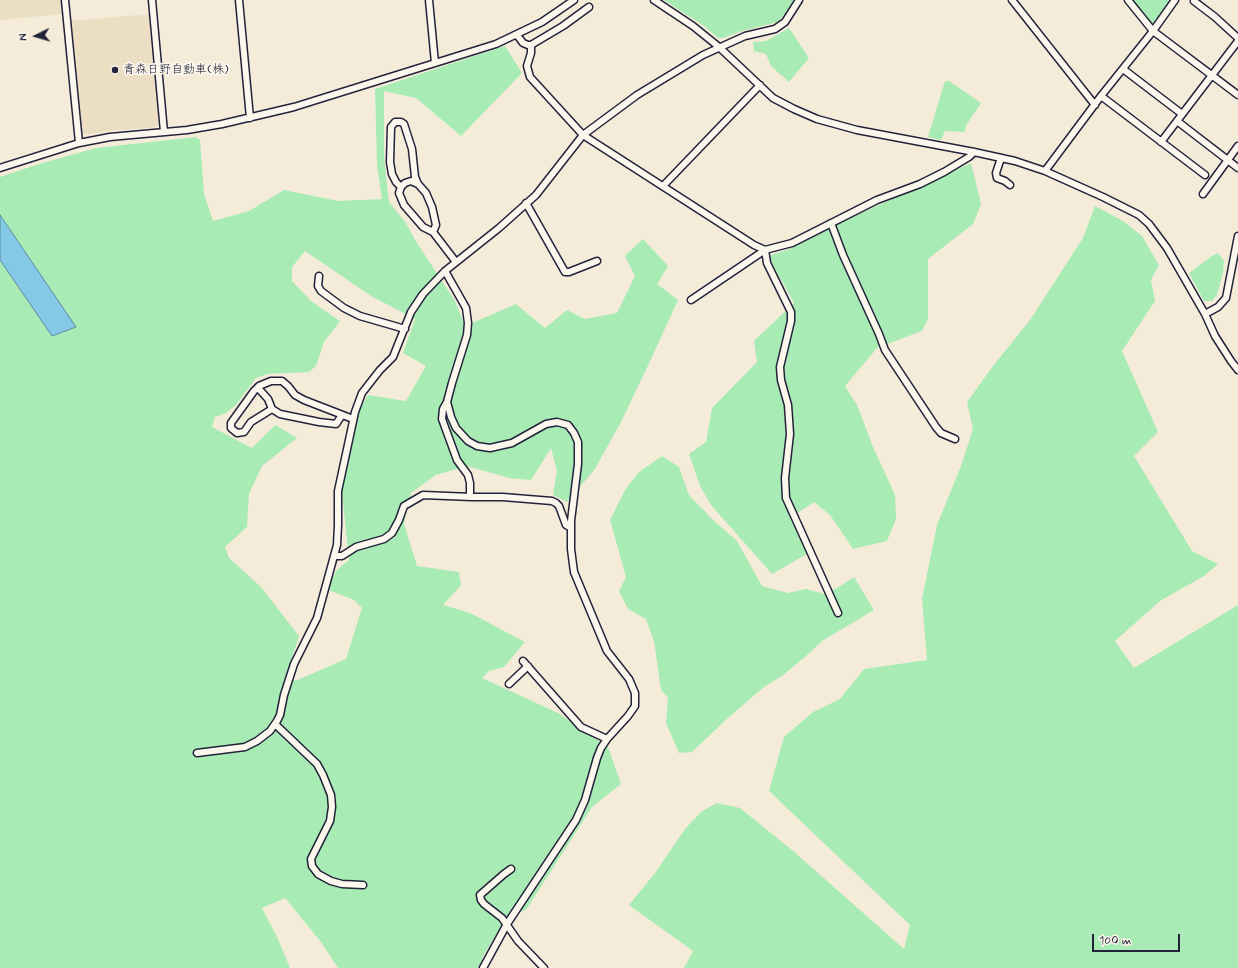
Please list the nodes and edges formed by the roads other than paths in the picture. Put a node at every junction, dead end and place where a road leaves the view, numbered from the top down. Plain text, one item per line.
1 (65, 0) edge
2 (152, 0) edge
3 (239, 0) edge
4 (428, 0) edge
5 (574, 0) edge
6 (654, 0) edge
7 (799, 0) edge
8 (1012, 0) edge
9 (1128, 0) edge
10 (1175, 0) edge
11 (1194, 1) edge
12 (589, 7) dead end
13 (1153, 31) junction
14 (517, 35) junction
15 (1238, 38) edge
16 (1238, 41) edge
17 (531, 45) junction
18 (719, 47) junction
19 (435, 63) junction
20 (1123, 69) junction
21 (1212, 76) junction
22 (760, 85) junction
23 (1238, 95) edge
24 (1101, 96) junction
25 (1094, 105) junction
26 (1182, 114) junction
27 (250, 118) junction
28 (1177, 121) junction
29 (164, 132) junction
30 (583, 136) junction
31 (1161, 142) junction
32 (79, 143) junction
33 (1238, 146) edge
34 (974, 152) junction
35 (1001, 158) junction
36 (1228, 160) junction
37 (0, 168) edge
38 (1238, 168) edge
39 (1045, 171) junction
40 (1205, 175) dead end
41 (418, 184) junction
42 (1010, 185) dead end
43 (663, 186) junction
44 (401, 187) junction
45 (1203, 194) dead end
46 (526, 203) junction
47 (831, 223) junction
48 (433, 232) junction
49 (1238, 236) edge
50 (765, 250) junction
51 (597, 261) dead end
52 (456, 262) junction
53 (446, 271) junction
54 (318, 276) dead end
55 (691, 300) dead end
56 (1205, 314) junction
57 (404, 329) junction
58 (1238, 370) edge
59 (258, 388) junction
60 (447, 402) junction
61 (272, 409) junction
62 (342, 415) junction
63 (353, 419) junction
64 (955, 440) dead end
65 (470, 497) junction
66 (571, 528) junction
67 (334, 556) junction
68 (838, 613) dead end
69 (509, 684) dead end
70 (275, 724) junction
71 (607, 739) junction
72 (197, 753) dead end
73 (510, 869) dead end
74 (363, 885) dead end
75 (507, 924) junction
76 (483, 968) edge
77 (544, 968) edge

1 - 32 street
2 - 29 street
3 - 27 street
4 - 19 street
5 - 14 street
6 - 18 street
7 - 18 street
8 - 25 street
9 - 13 street
10 - 13 street
11 - 15 street
12 - 17 street
13 - 20 street
13 - 21 street
14 - 17 street
14 - 19 street
16 - 21 street
17 - 30 street
18 - 22 street
18 - 30 street
19 - 27 street
20 - 24 street
20 - 26 street
21 - 23 street
21 - 26 street
22 - 34 street
22 - 43 street
24 - 25 street
24 - 31 street
25 - 39 street
26 - 28 street
27 - 29 street
28 - 31 street
28 - 36 street
29 - 32 street
30 - 43 street
30 - 46 street
31 - 40 street
32 - 37 street
33 - 36 street
34 - 35 street
34 - 47 street
35 - 39 street
35 - 42 street
36 - 38 street
36 - 45 street
39 - 56 street
41 - 44 street
41 - 44 street
41 - 48 street
43 - 50 street
44 - 48 street
46 - 51 street
46 - 52 street
47 - 50 street
47 - 64 street
48 - 52 street
49 - 56 street
50 - 55 street
50 - 68 street
52 - 53 street
53 - 57 street
53 - 60 street
54 - 57 street
56 - 58 street
57 - 63 street
59 - 61 street
59 - 61 street
59 - 62 street
60 - 65 street
60 - 66 street
61 - 62 street
62 - 63 street
63 - 67 street
65 - 66 street
65 - 67 street
66 - 71 street
67 - 70 street
69 - 71 street
70 - 72 street
70 - 74 street
71 - 75 street
73 - 75 street
75 - 76 street
75 - 77 street

